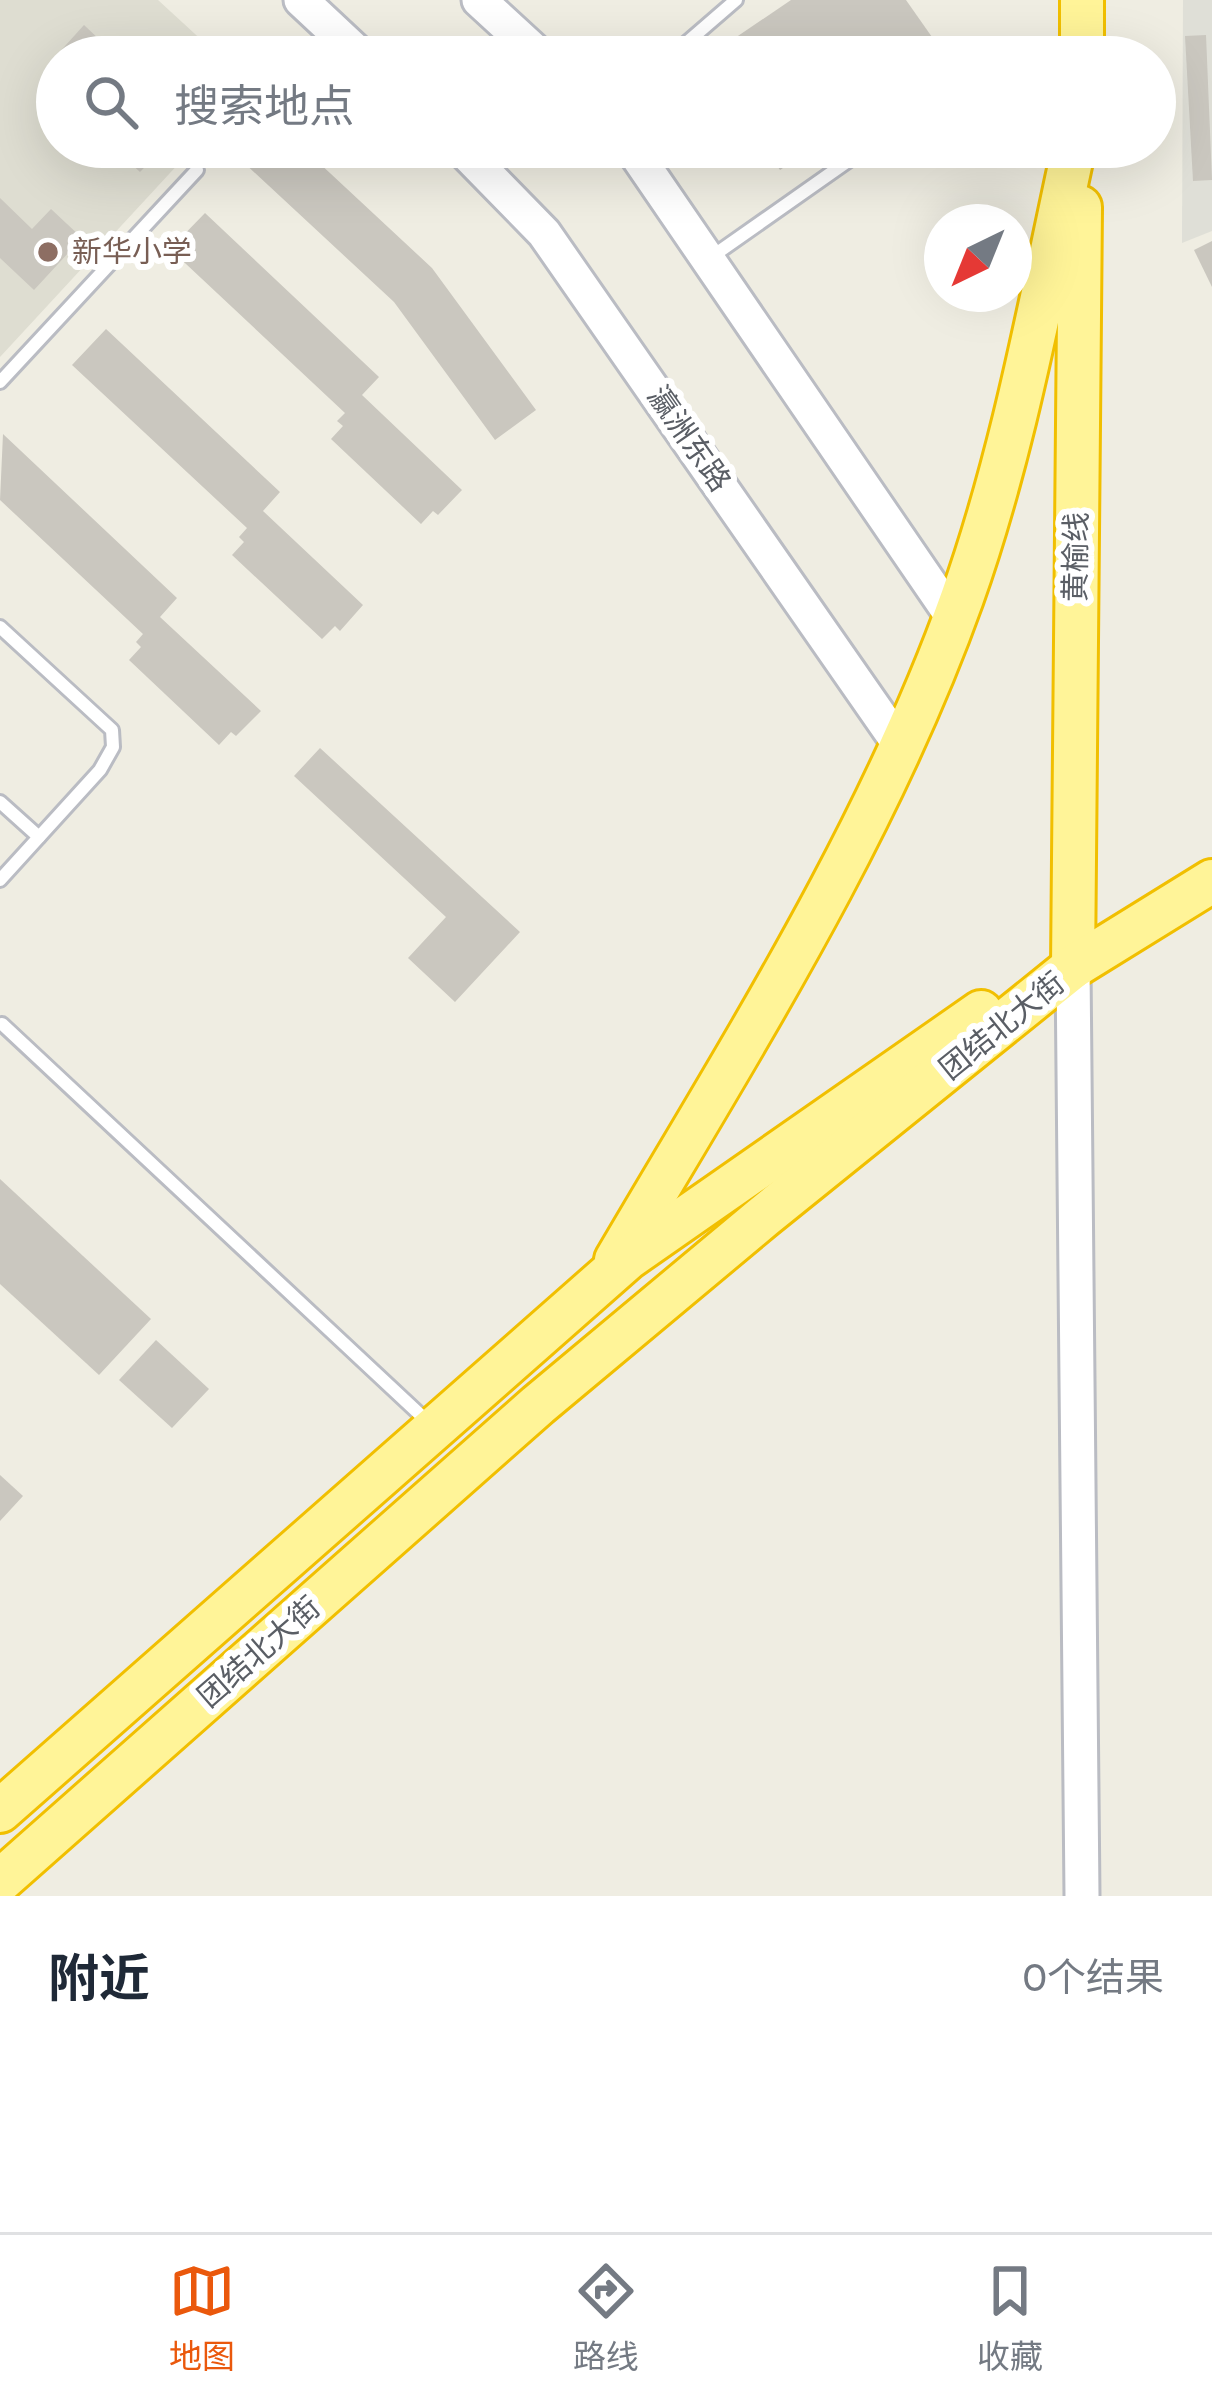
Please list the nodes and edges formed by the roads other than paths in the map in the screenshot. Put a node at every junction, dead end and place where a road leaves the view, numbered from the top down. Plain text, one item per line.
1 (301, 0) edge
2 (479, 0) edge
3 (736, 0) edge
4 (1082, 0) edge
5 (340, 36) edge
6 (518, 36) edge
7 (694, 36) edge
8 (1082, 36) edge
9 (481, 168) edge
10 (647, 168) edge
11 (838, 168) edge
12 (1072, 168) edge
13 (1077, 168) edge
14 (197, 170) dead end
15 (710, 258) junction
16 (0, 382) edge
17 (953, 619) junction
18 (0, 627) edge
19 (900, 746) junction
20 (0, 802) edge
21 (39, 837) junction
22 (0, 880) edge
23 (1212, 881) edge
24 (1073, 968) junction
25 (2, 1024) edge
26 (606, 1277) junction
27 (433, 1427) junction
28 (0, 1811) edge
29 (0, 1881) edge
30 (1082, 1896) edge

1 - 5 street
2 - 6 street
3 - 7 lane
4 - 8 highway
9 - 19 street, 瀛洲东路
10 - 15 street
11 - 15 lane
12 - 17 highway
13 - 24 highway, 黄榆线
14 - 16 lane
15 - 17 street
17 - 19 highway
18 - 21 lane
19 - 26 highway
20 - 21 lane
21 - 22 lane
23 - 24 highway
24 - 26 highway, 团结北大街
24 - 29 highway, 团结北大街
24 - 30 street
25 - 27 lane
26 - 27 highway, 团结北大街
27 - 28 highway, 团结北大街

